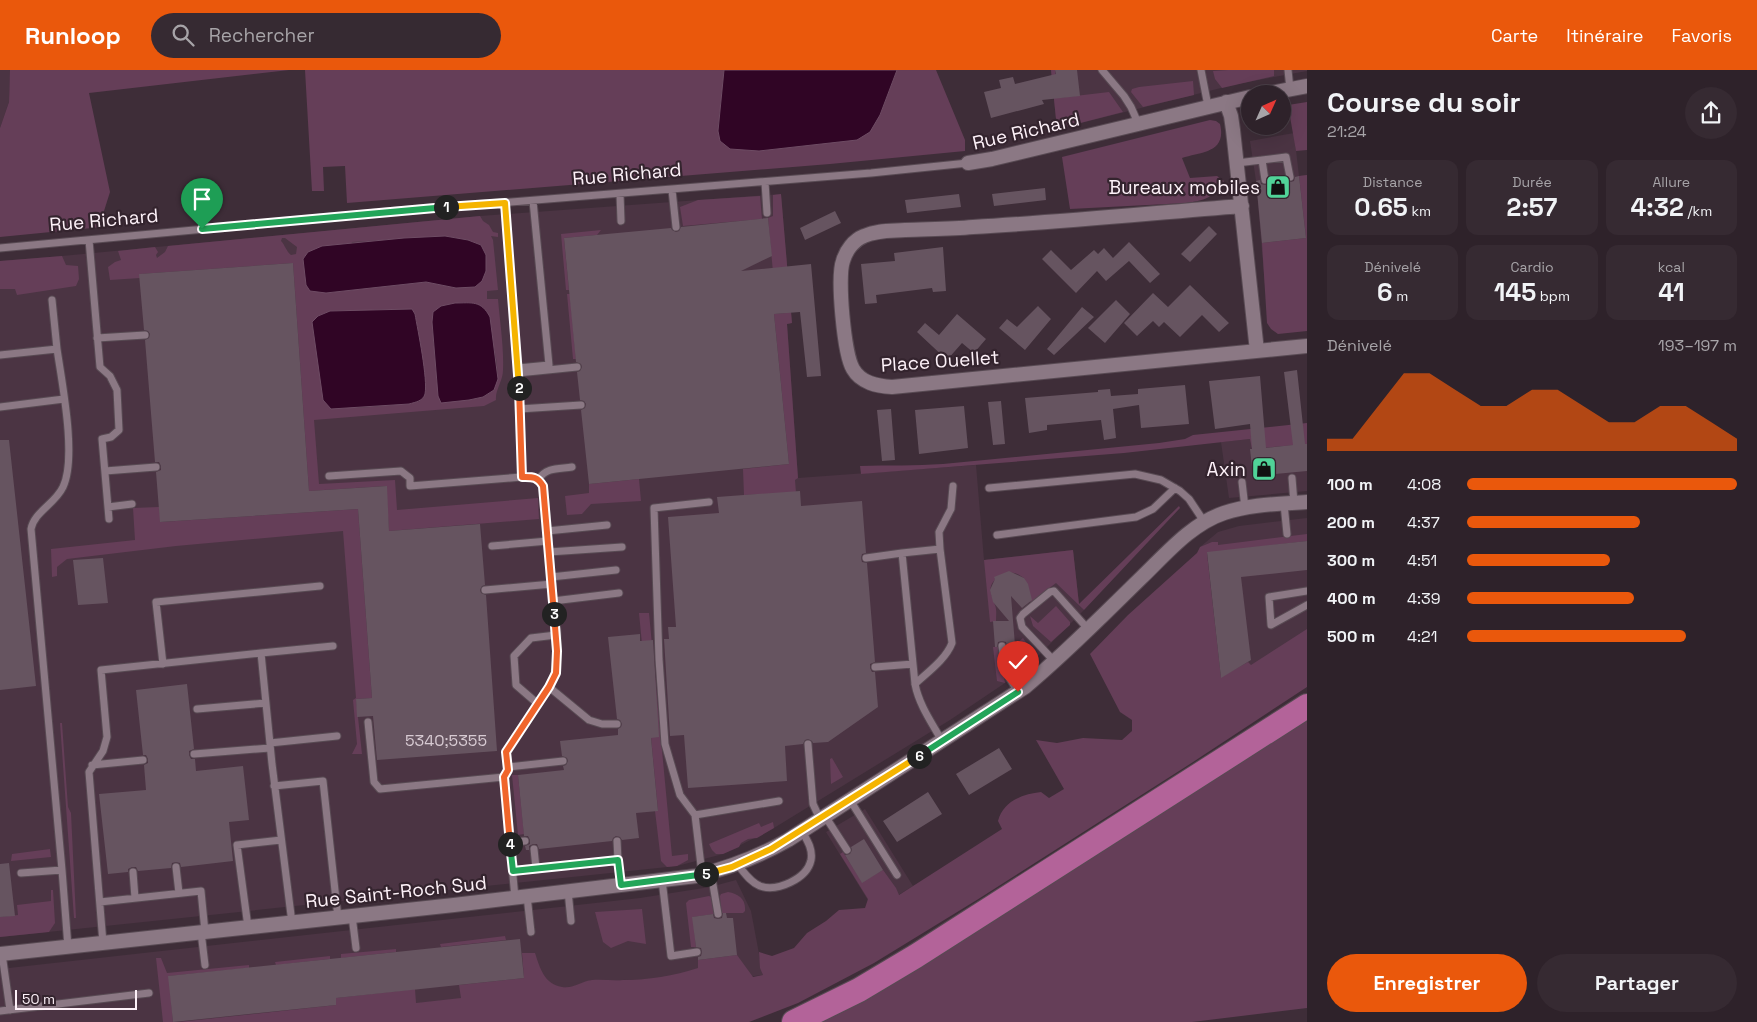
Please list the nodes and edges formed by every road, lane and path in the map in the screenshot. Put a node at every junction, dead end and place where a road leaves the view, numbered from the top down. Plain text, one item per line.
1 (1102, 70) edge
2 (1201, 70) edge
3 (1288, 70) edge
4 (1290, 85) edge
5 (1307, 86) edge
6 (1291, 89) edge
7 (1241, 99) edge
8 (1226, 102) junction
9 (1208, 106) junction
10 (1138, 123) junction
11 (1262, 160) junction
12 (968, 163) joint
13 (1237, 163) junction
14 (1290, 177) dead end
15 (1265, 180) dead end
16 (765, 182) junction
17 (672, 190) junction
18 (620, 194) junction
19 (533, 201) junction
20 (505, 203) junction
21 (1242, 206) junction
22 (767, 213) dead end
23 (621, 221) dead end
24 (676, 227) dead end
25 (89, 240) junction
26 (0, 248) edge
27 (52, 300) dead end
28 (145, 334) dead end
29 (98, 338) junction
30 (1307, 346) edge
31 (57, 349) junction
32 (1257, 351) junction
33 (0, 355) edge
34 (577, 367) dead end
35 (518, 370) junction
36 (64, 399) junction
37 (581, 405) dead end
38 (0, 407) edge
39 (519, 409) junction
40 (156, 467) dead end
41 (572, 467) dead end
42 (105, 472) junction
43 (329, 476) dead end
44 (522, 477) junction
45 (1292, 478) dead end
46 (539, 479) junction
47 (1242, 482) dead end
48 (953, 486) dead end
49 (989, 488) dead end
50 (1175, 488) junction
51 (709, 502) dead end
52 (1295, 503) edge
53 (132, 504) dead end
54 (108, 507) junction
55 (1245, 508) junction
56 (109, 519) dead end
57 (1205, 523) junction
58 (607, 525) dead end
59 (547, 530) junction
60 (1287, 534) dead end
61 (997, 535) dead end
62 (548, 540) junction
63 (492, 546) dead end
64 (622, 547) dead end
65 (940, 549) junction
66 (549, 552) junction
67 (902, 554) junction
68 (866, 558) dead end
69 (616, 570) dead end
70 (552, 580) junction
71 (320, 586) dead end
72 (485, 590) dead end
73 (1307, 591) edge
74 (619, 593) dead end
75 (553, 601) junction
76 (1307, 605) edge
77 (1088, 629) junction
78 (556, 635) junction
79 (334, 646) dead end
80 (1002, 646) dead end
81 (261, 654) junction
82 (1055, 662) junction
83 (163, 664) junction
84 (913, 664) junction
85 (875, 668) dead end
86 (915, 684) junction
87 (549, 687) junction
88 (1018, 692) junction
89 (266, 703) junction
90 (538, 704) junction
91 (1307, 706) edge
92 (197, 709) dead end
93 (368, 722) dead end
94 (617, 724) dead end
95 (337, 736) dead end
96 (942, 741) junction
97 (808, 744) dead end
98 (270, 746) junction
99 (194, 754) dead end
100 (143, 760) dead end
101 (563, 761) dead end
102 (92, 765) junction
103 (508, 767) junction
104 (504, 777) junction
105 (274, 786) junction
106 (850, 800) junction
107 (779, 801) dead end
108 (696, 815) junction
109 (823, 818) junction
110 (802, 831) junction
111 (281, 840) junction
112 (524, 841) dead end
113 (616, 841) dead end
114 (510, 842) junction
115 (534, 849) dead end
116 (847, 850) dead end
117 (618, 860) junction
118 (737, 864) junction
119 (176, 867) dead end
120 (536, 868) junction
121 (62, 870) junction
122 (513, 871) junction
123 (133, 872) dead end
124 (21, 873) dead end
125 (706, 874) junction
126 (897, 875) dead end
127 (662, 880) junction
128 (621, 885) junction
129 (568, 891) junction
130 (179, 893) junction
131 (521, 897) junction
132 (135, 898) junction
133 (100, 902) junction
134 (718, 914) dead end
135 (352, 916) junction
136 (338, 918) junction
137 (571, 921) dead end
138 (292, 923) junction
139 (248, 928) junction
140 (203, 932) junction
141 (531, 932) dead end
142 (103, 943) junction
143 (68, 947) junction
144 (356, 948) dead end
145 (697, 952) dead end
146 (1, 954) edge
147 (205, 965) dead end
148 (149, 993) dead end
149 (10, 1010) junction
150 (0, 1011) edge
151 (794, 1022) edge

1 - 10 lane
2 - 9 lane
3 - 4 lane
5 - 6 street
7 - 8 street, Rue Richard
8 - 9 street, Rue Richard
8 - 13 street
9 - 10 street, Rue Richard
10 - 12 street, Rue Richard
11 - 13 lane
11 - 14 lane
11 - 15 lane
12 - 16 lane, Rue Richard
13 - 21 street
16 - 17 lane, Rue Richard
16 - 22 lane
17 - 18 lane, Rue Richard
17 - 24 lane
18 - 19 lane, Rue Richard
18 - 23 lane
19 - 20 lane, Rue Richard
19 - 35 lane
20 - 25 lane, Rue Richard
20 - 35 lane
21 - 32 street
21 - 32 street, Place Ouellet
25 - 26 lane, Rue Richard
25 - 29 lane
27 - 31 lane
28 - 29 lane
29 - 42 lane
30 - 32 street, Place Ouellet
31 - 33 lane
31 - 36 lane
34 - 35 lane
35 - 39 lane
36 - 38 lane
36 - 121 lane
37 - 39 lane
39 - 44 lane
40 - 42 lane
41 - 46 lane
42 - 54 lane
43 - 44 lane
44 - 46 lane
45 - 52 lane
46 - 59 lane
47 - 55 lane
48 - 65 lane
49 - 50 lane
50 - 57 lane
50 - 61 lane
51 - 108 lane
52 - 55 street, Rue Saint-Roch Sud
52 - 60 lane
53 - 54 lane
54 - 56 lane
55 - 57 street, Rue Saint-Roch Sud
57 - 77 street, Rue Saint-Roch Sud
58 - 59 lane
59 - 62 lane
62 - 63 lane
62 - 66 lane
64 - 66 lane
65 - 67 lane
65 - 86 lane
66 - 70 lane
67 - 68 lane
67 - 84 lane
69 - 70 lane
70 - 72 lane
70 - 75 lane
71 - 83 lane
73 - 76 lane
74 - 75 lane
75 - 78 lane
77 - 82 street, Rue Saint-Roch Sud
77 - 82 lane
78 - 87 lane
78 - 90 lane
79 - 81 lane
80 - 88 lane
81 - 83 lane
81 - 89 lane
82 - 88 street, Rue Saint-Roch Sud
83 - 102 lane
84 - 85 lane
84 - 86 lane
86 - 96 lane
87 - 90 lane
87 - 94 lane
88 - 96 street, Rue Saint-Roch Sud
89 - 92 lane
89 - 98 lane
90 - 103 lane
91 - 151 highway
93 - 104 lane
95 - 98 lane
96 - 106 street, Rue Saint-Roch Sud
97 - 109 lane
98 - 99 lane
98 - 105 lane
100 - 102 lane
101 - 103 lane
102 - 133 lane
103 - 104 lane
104 - 114 lane
105 - 111 lane
105 - 136 lane
106 - 109 street, Rue Saint-Roch Sud
106 - 126 lane
107 - 108 lane
108 - 125 lane
109 - 110 street, Rue Saint-Roch Sud
109 - 116 lane
110 - 118 street, Rue Saint-Roch Sud
110 - 118 lane
111 - 138 lane
111 - 139 lane
112 - 114 lane
113 - 117 lane
114 - 122 lane
115 - 120 lane
117 - 120 lane
117 - 128 lane
118 - 125 street, Rue Saint-Roch Sud
119 - 130 lane
120 - 122 lane
121 - 124 lane
121 - 143 lane
122 - 131 lane
123 - 132 lane
125 - 127 street, Rue Saint-Roch Sud
125 - 134 lane
127 - 128 street, Rue Saint-Roch Sud
127 - 145 lane
128 - 129 street, Rue Saint-Roch Sud
129 - 131 street, Rue Saint-Roch Sud
129 - 137 lane
130 - 132 lane
130 - 140 lane
131 - 135 street, Rue Saint-Roch Sud
131 - 141 lane
132 - 133 lane
133 - 142 lane
135 - 136 street, Rue Saint-Roch Sud
135 - 144 lane
136 - 138 street, Rue Saint-Roch Sud
138 - 139 street, Rue Saint-Roch Sud
139 - 140 street, Rue Saint-Roch Sud
140 - 142 street, Rue Saint-Roch Sud
140 - 147 lane
142 - 143 street, Rue Saint-Roch Sud
143 - 146 street, Rue Saint-Roch Sud
146 - 149 lane
148 - 149 lane
149 - 150 lane

